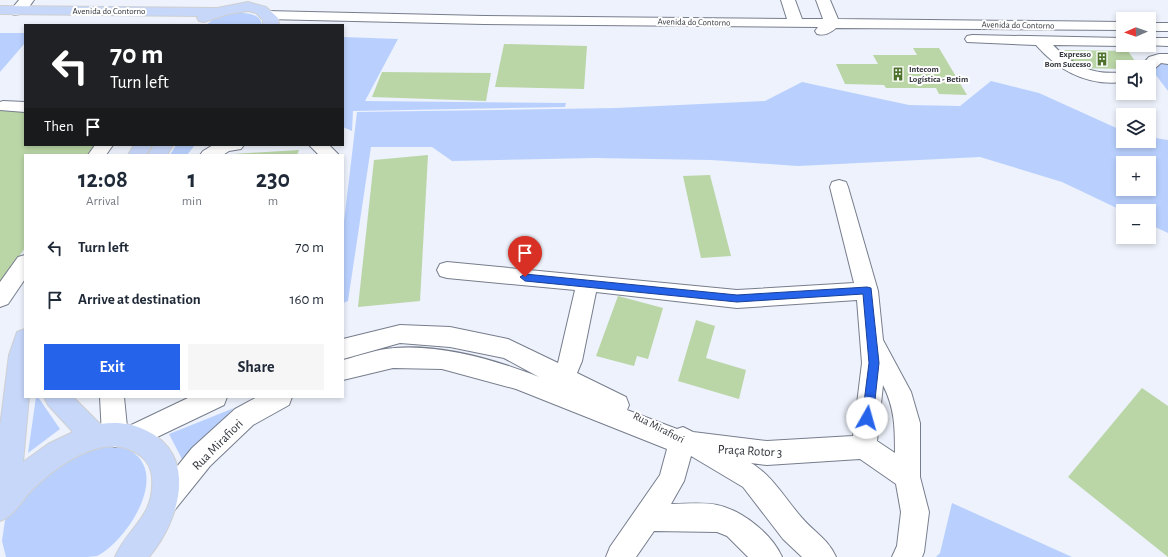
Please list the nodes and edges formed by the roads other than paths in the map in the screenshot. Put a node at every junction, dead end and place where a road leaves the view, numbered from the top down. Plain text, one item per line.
1 (788, 0) edge
2 (823, 0) edge
3 (22, 5) edge
4 (0, 10) edge
5 (217, 12) junction
6 (268, 20) edge
7 (832, 23) junction
8 (0, 24) edge
9 (196, 24) edge
10 (24, 25) edge
11 (1116, 26) edge
12 (1156, 27) edge
13 (1168, 28) edge
14 (344, 30) edge
15 (796, 30) junction
16 (859, 38) dead end
17 (961, 39) dead end
18 (1040, 40) junction
19 (1116, 42) edge
20 (1156, 42) edge
21 (1168, 42) edge
22 (1168, 59) edge
23 (1154, 60) edge
24 (1116, 78) edge
25 (3, 106) dead end
26 (24, 107) edge
27 (225, 146) edge
28 (319, 146) edge
29 (211, 154) edge
30 (329, 154) edge
31 (839, 187) dead end
32 (24, 264) edge
33 (447, 270) dead end
34 (587, 283) junction
35 (867, 290) junction
36 (0, 298) edge
37 (872, 340) junction
38 (24, 342) edge
39 (344, 349) edge
40 (344, 370) edge
41 (561, 386) junction
42 (58, 398) edge
43 (112, 398) edge
44 (212, 398) edge
45 (278, 398) edge
46 (114, 436) junction
47 (687, 442) junction
48 (864, 447) junction
49 (907, 477) junction
50 (3, 503) edge
51 (164, 503) junction
52 (648, 518) junction
53 (140, 551) edge
54 (620, 557) edge
55 (768, 557) edge
56 (822, 557) edge
57 (906, 557) edge

1 - 15 street
2 - 7 street
3 - 4 main road, Avenida do Contorno
3 - 5 main road, Avenida do Contorno
5 - 6 main road
5 - 9 main road
6 - 15 street, Avenida do Contorno
7 - 11 street, Avenida do Contorno
7 - 15 street
8 - 10 main road
12 - 13 street
14 - 15 street, Avenida do Contorno
15 - 16 street, Avenida do Contorno
17 - 18 street, Avenida do Contorno
18 - 19 street, Avenida do Contorno
18 - 24 street
20 - 21 street
22 - 23 street
25 - 26 street
27 - 29 street
28 - 30 street
31 - 35 street
32 - 36 street
33 - 34 street
34 - 35 street
34 - 41 street
35 - 37 street
37 - 48 street
37 - 49 street
38 - 50 main road
39 - 41 street, Rua Mirafiori
40 - 41 street, Rua Mirafiori
41 - 47 street, Rua Mirafiori
42 - 46 main road
43 - 46 street
44 - 46 street
45 - 51 street, Rua Mirafiori
46 - 50 main road
46 - 51 main road
47 - 48 street, Praça Rotor 3
47 - 52 street
47 - 56 street, Praça Rotor 3
48 - 49 street
49 - 57 street
51 - 53 main road
52 - 54 street
52 - 55 street

